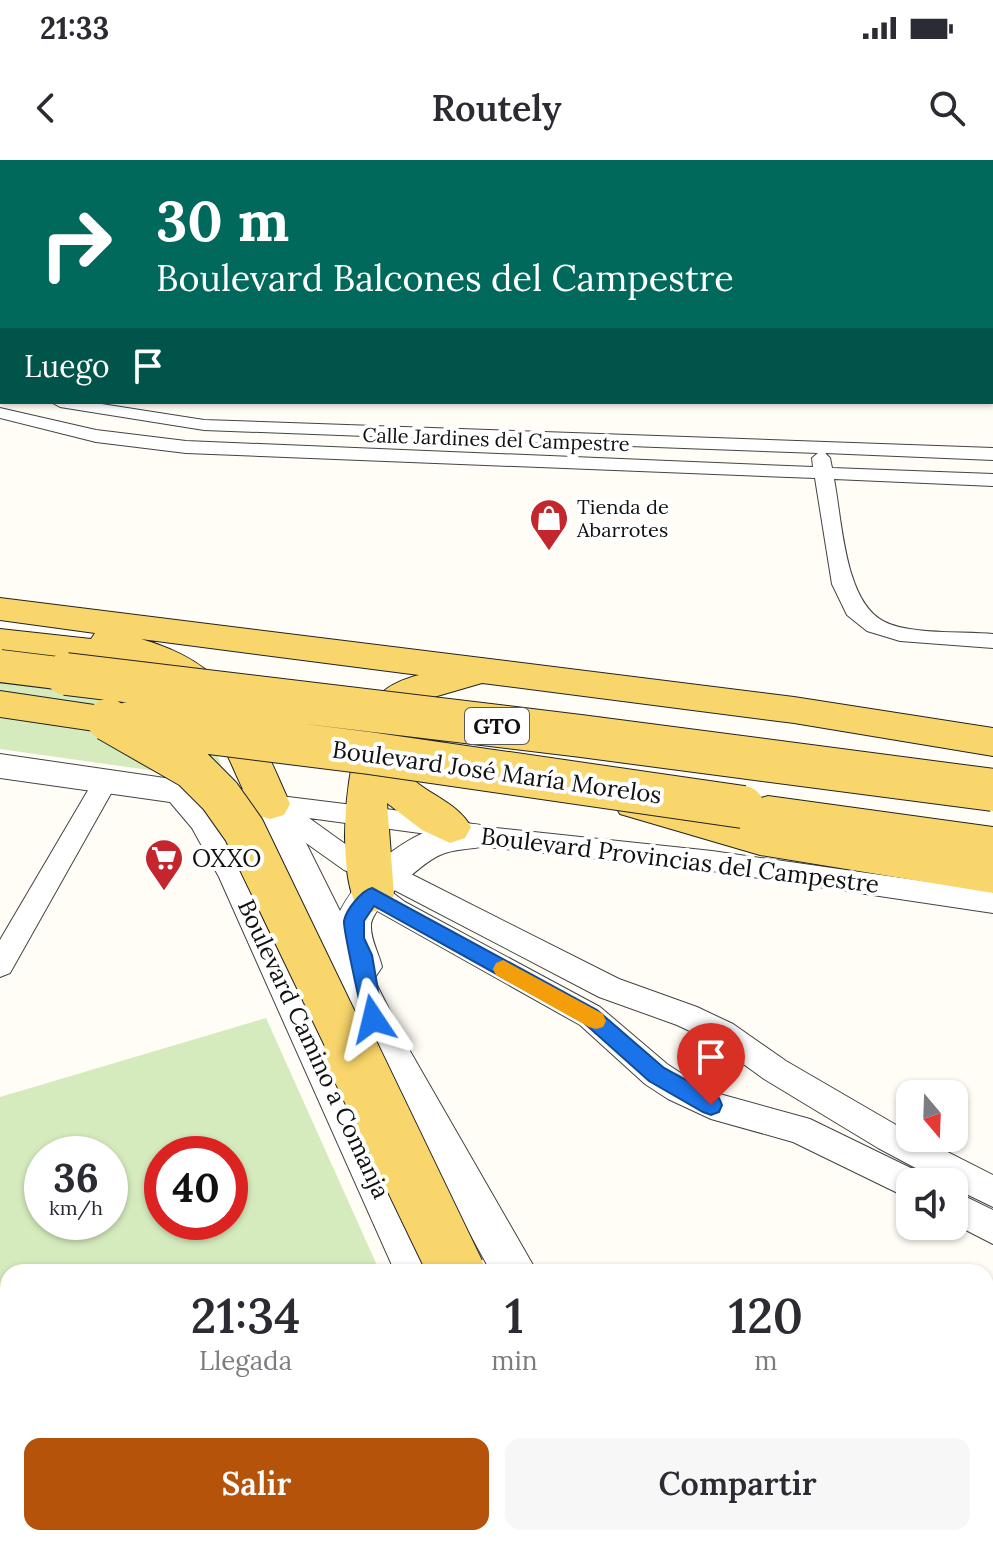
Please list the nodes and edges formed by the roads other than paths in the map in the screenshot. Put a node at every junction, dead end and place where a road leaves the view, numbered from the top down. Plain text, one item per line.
1 (58, 404) edge
2 (71, 404) edge
3 (0, 413) edge
4 (41, 424) junction
5 (818, 447) junction
6 (993, 454) edge
7 (824, 473) junction
8 (993, 480) edge
9 (0, 609) edge
10 (0, 625) edge
11 (0, 641) edge
12 (993, 641) edge
13 (164, 660) junction
14 (0, 666) edge
15 (530, 676) junction
16 (0, 704) edge
17 (108, 720) junction
18 (378, 739) junction
19 (993, 742) edge
20 (0, 766) edge
21 (106, 781) junction
22 (560, 781) junction
23 (178, 790) junction
24 (993, 790) edge
25 (270, 804) junction
26 (366, 815) junction
27 (463, 832) junction
28 (993, 843) edge
29 (371, 875) junction
30 (993, 876) edge
31 (993, 902) edge
32 (0, 965) edge
33 (653, 1005) junction
34 (373, 1019) junction
35 (624, 1044) junction
36 (775, 1070) junction
37 (756, 1117) junction
38 (896, 1177) edge
39 (993, 1192) edge
40 (968, 1215) edge
41 (993, 1228) edge
42 (413, 1264) edge
43 (453, 1264) edge
44 (511, 1264) edge

1 - 4 street
2 - 5 street, Calle Jardines del Campestre
3 - 4 street, Calle Jardines del Campestre
4 - 7 street, Calle Jardines del Campestre
5 - 6 street, Calle Jardines del Campestre
5 - 7 street
7 - 8 street, Calle Jardines del Campestre
7 - 12 street
9 - 15 main road
10 - 13 main road
11 - 13 main road
13 - 25 main road
14 - 24 main road, Boulevard José María Morelos / GTO, bridge
15 - 18 main road
15 - 19 main road
16 - 17 main road, Boulevard José María Morelos / GTO
17 - 22 main road, Boulevard José María Morelos / GTO, bridge
17 - 43 main road, bridge
18 - 26 main road
18 - 27 main road
20 - 21 street, Boulevard Provincias del Campestre
21 - 23 street, Boulevard Provincias del Campestre
21 - 32 street
22 - 28 main road, Boulevard José María Morelos / GTO, bridge
22 - 30 main road, bridge
23 - 25 street, Boulevard Provincias del Campestre
23 - 42 street, Boulevard Camino a Comanja
25 - 26 street, Boulevard Provincias del Campestre
25 - 29 street
25 - 34 street
26 - 27 street, Boulevard Provincias del Campestre
26 - 29 main road
27 - 29 street
27 - 31 street, Boulevard Provincias del Campestre
29 - 33 street
29 - 34 street
29 - 35 street
33 - 35 street
33 - 36 street
34 - 44 street
35 - 37 street
36 - 37 street
36 - 39 street
37 - 38 street
40 - 41 street

